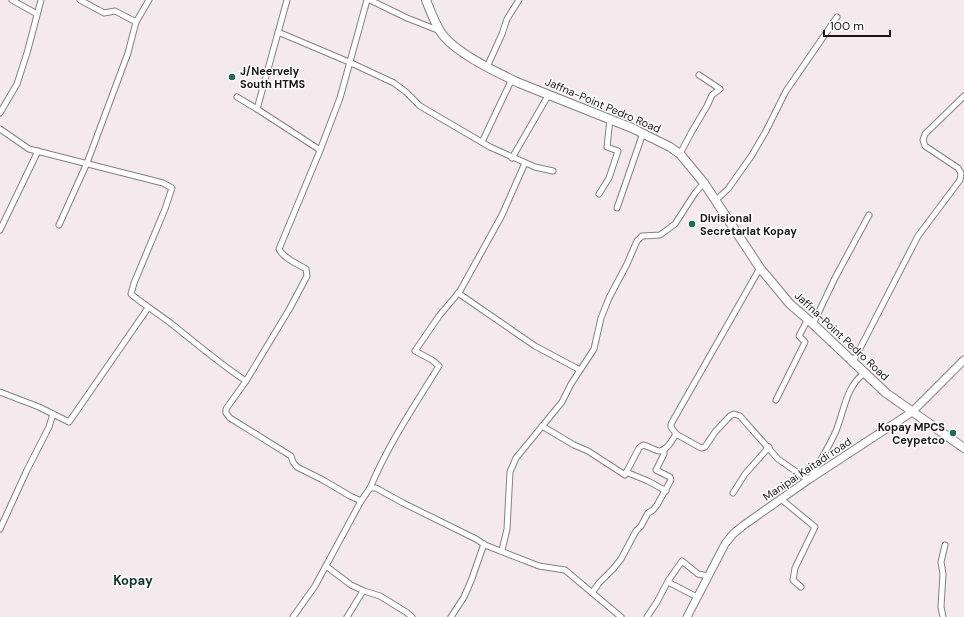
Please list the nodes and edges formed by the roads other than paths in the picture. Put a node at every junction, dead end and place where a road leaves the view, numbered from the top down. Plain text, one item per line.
1 (12, 0) edge
2 (41, 0) edge
3 (80, 0) edge
4 (149, 0) edge
5 (287, 0) edge
6 (367, 0) edge
7 (370, 0) edge
8 (426, 0) edge
9 (519, 0) edge
10 (37, 14) junction
11 (837, 17) dead end
12 (136, 22) junction
13 (441, 31) junction
14 (278, 32) junction
15 (349, 62) junction
16 (487, 66) junction
17 (699, 75) dead end
18 (512, 80) junction
19 (549, 94) junction
20 (964, 96) edge
21 (237, 97) dead end
22 (257, 109) junction
23 (0, 113) edge
24 (610, 119) junction
25 (0, 129) edge
26 (642, 133) junction
27 (482, 142) junction
28 (320, 150) junction
29 (38, 151) junction
30 (680, 154) junction
31 (512, 158) junction
32 (87, 163) junction
33 (525, 163) junction
34 (553, 171) dead end
35 (704, 183) junction
36 (600, 194) dead end
37 (716, 200) junction
38 (617, 208) dead end
39 (869, 215) dead end
40 (59, 225) dead end
41 (0, 230) edge
42 (760, 268) junction
43 (458, 293) junction
44 (148, 308) junction
45 (810, 321) junction
46 (964, 360) edge
47 (853, 362) junction
48 (580, 370) junction
49 (865, 373) junction
50 (246, 381) junction
51 (0, 392) edge
52 (776, 400) dead end
53 (912, 412) junction
54 (53, 414) junction
55 (542, 426) junction
56 (676, 434) junction
57 (769, 447) junction
58 (964, 448) edge
59 (664, 449) junction
60 (626, 472) junction
61 (809, 479) junction
62 (370, 488) junction
63 (666, 491) junction
64 (733, 493) dead end
65 (781, 499) junction
66 (361, 501) junction
67 (0, 529) edge
68 (484, 544) junction
69 (944, 545) dead end
70 (502, 550) junction
71 (326, 566) junction
72 (708, 576) junction
73 (668, 582) junction
74 (801, 587) dead end
75 (363, 590) junction
76 (592, 593) junction
77 (697, 597) junction
78 (293, 617) edge
79 (347, 617) edge
80 (412, 617) edge
81 (450, 617) edge
82 (621, 617) edge
83 (647, 617) edge
84 (686, 617) edge
85 (943, 617) edge

1 - 10 street
2 - 10 street
3 - 12 street
4 - 12 street
5 - 14 street
6 - 15 street
7 - 13 street
8 - 13 main road, Jaffna-Point Pedro Road
9 - 16 street
10 - 23 street
11 - 37 street
12 - 32 street
13 - 16 main road, Jaffna-Point Pedro Road
14 - 15 street
14 - 22 street
15 - 27 street
15 - 28 street
16 - 18 main road, Jaffna-Point Pedro Road
17 - 30 street
18 - 19 main road, Jaffna-Point Pedro Road
18 - 27 street
19 - 24 main road, Jaffna-Point Pedro Road
19 - 31 street
20 - 47 street
21 - 22 street
22 - 28 street
24 - 26 main road, Jaffna-Point Pedro Road
24 - 36 street
25 - 29 street
26 - 30 main road, Jaffna-Point Pedro Road
26 - 38 street
27 - 31 street
28 - 50 street
29 - 32 street
29 - 41 street
30 - 35 main road, Jaffna-Point Pedro Road
31 - 33 street
32 - 40 street
32 - 44 street
33 - 34 street
33 - 43 street
35 - 37 main road, Jaffna-Point Pedro Road
35 - 48 street
37 - 42 main road, Jaffna-Point Pedro Road
39 - 45 street
42 - 45 main road, Jaffna-Point Pedro Road
42 - 56 street
43 - 48 street
43 - 62 street
44 - 50 street
44 - 54 street
45 - 47 main road, Jaffna-Point Pedro Road
45 - 52 street
46 - 53 main road, Manipai Kaitadi road
47 - 49 main road, Jaffna-Point Pedro Road
48 - 55 street
49 - 53 main road, Jaffna-Point Pedro Road
49 - 61 street
50 - 66 street
51 - 54 street
53 - 58 main road, Jaffna-Point Pedro Road
53 - 61 main road, Manipai Kaitadi road
54 - 67 street
55 - 60 street
55 - 70 street
56 - 57 street
56 - 59 street
57 - 61 street
57 - 64 street
59 - 60 street
59 - 63 street
60 - 63 street
61 - 65 main road, Manipai Kaitadi road
62 - 66 street
62 - 68 street
63 - 76 street
65 - 72 main road, Manipai Kaitadi road
65 - 74 street
66 - 71 street
68 - 70 street
68 - 81 street
69 - 85 street
70 - 76 street
71 - 75 street
71 - 78 street
72 - 73 street
72 - 77 main road, Manipai Kaitadi road
73 - 77 street
73 - 83 street
75 - 79 street
75 - 80 street
76 - 82 street
77 - 84 main road, Manipai Kaitadi road

